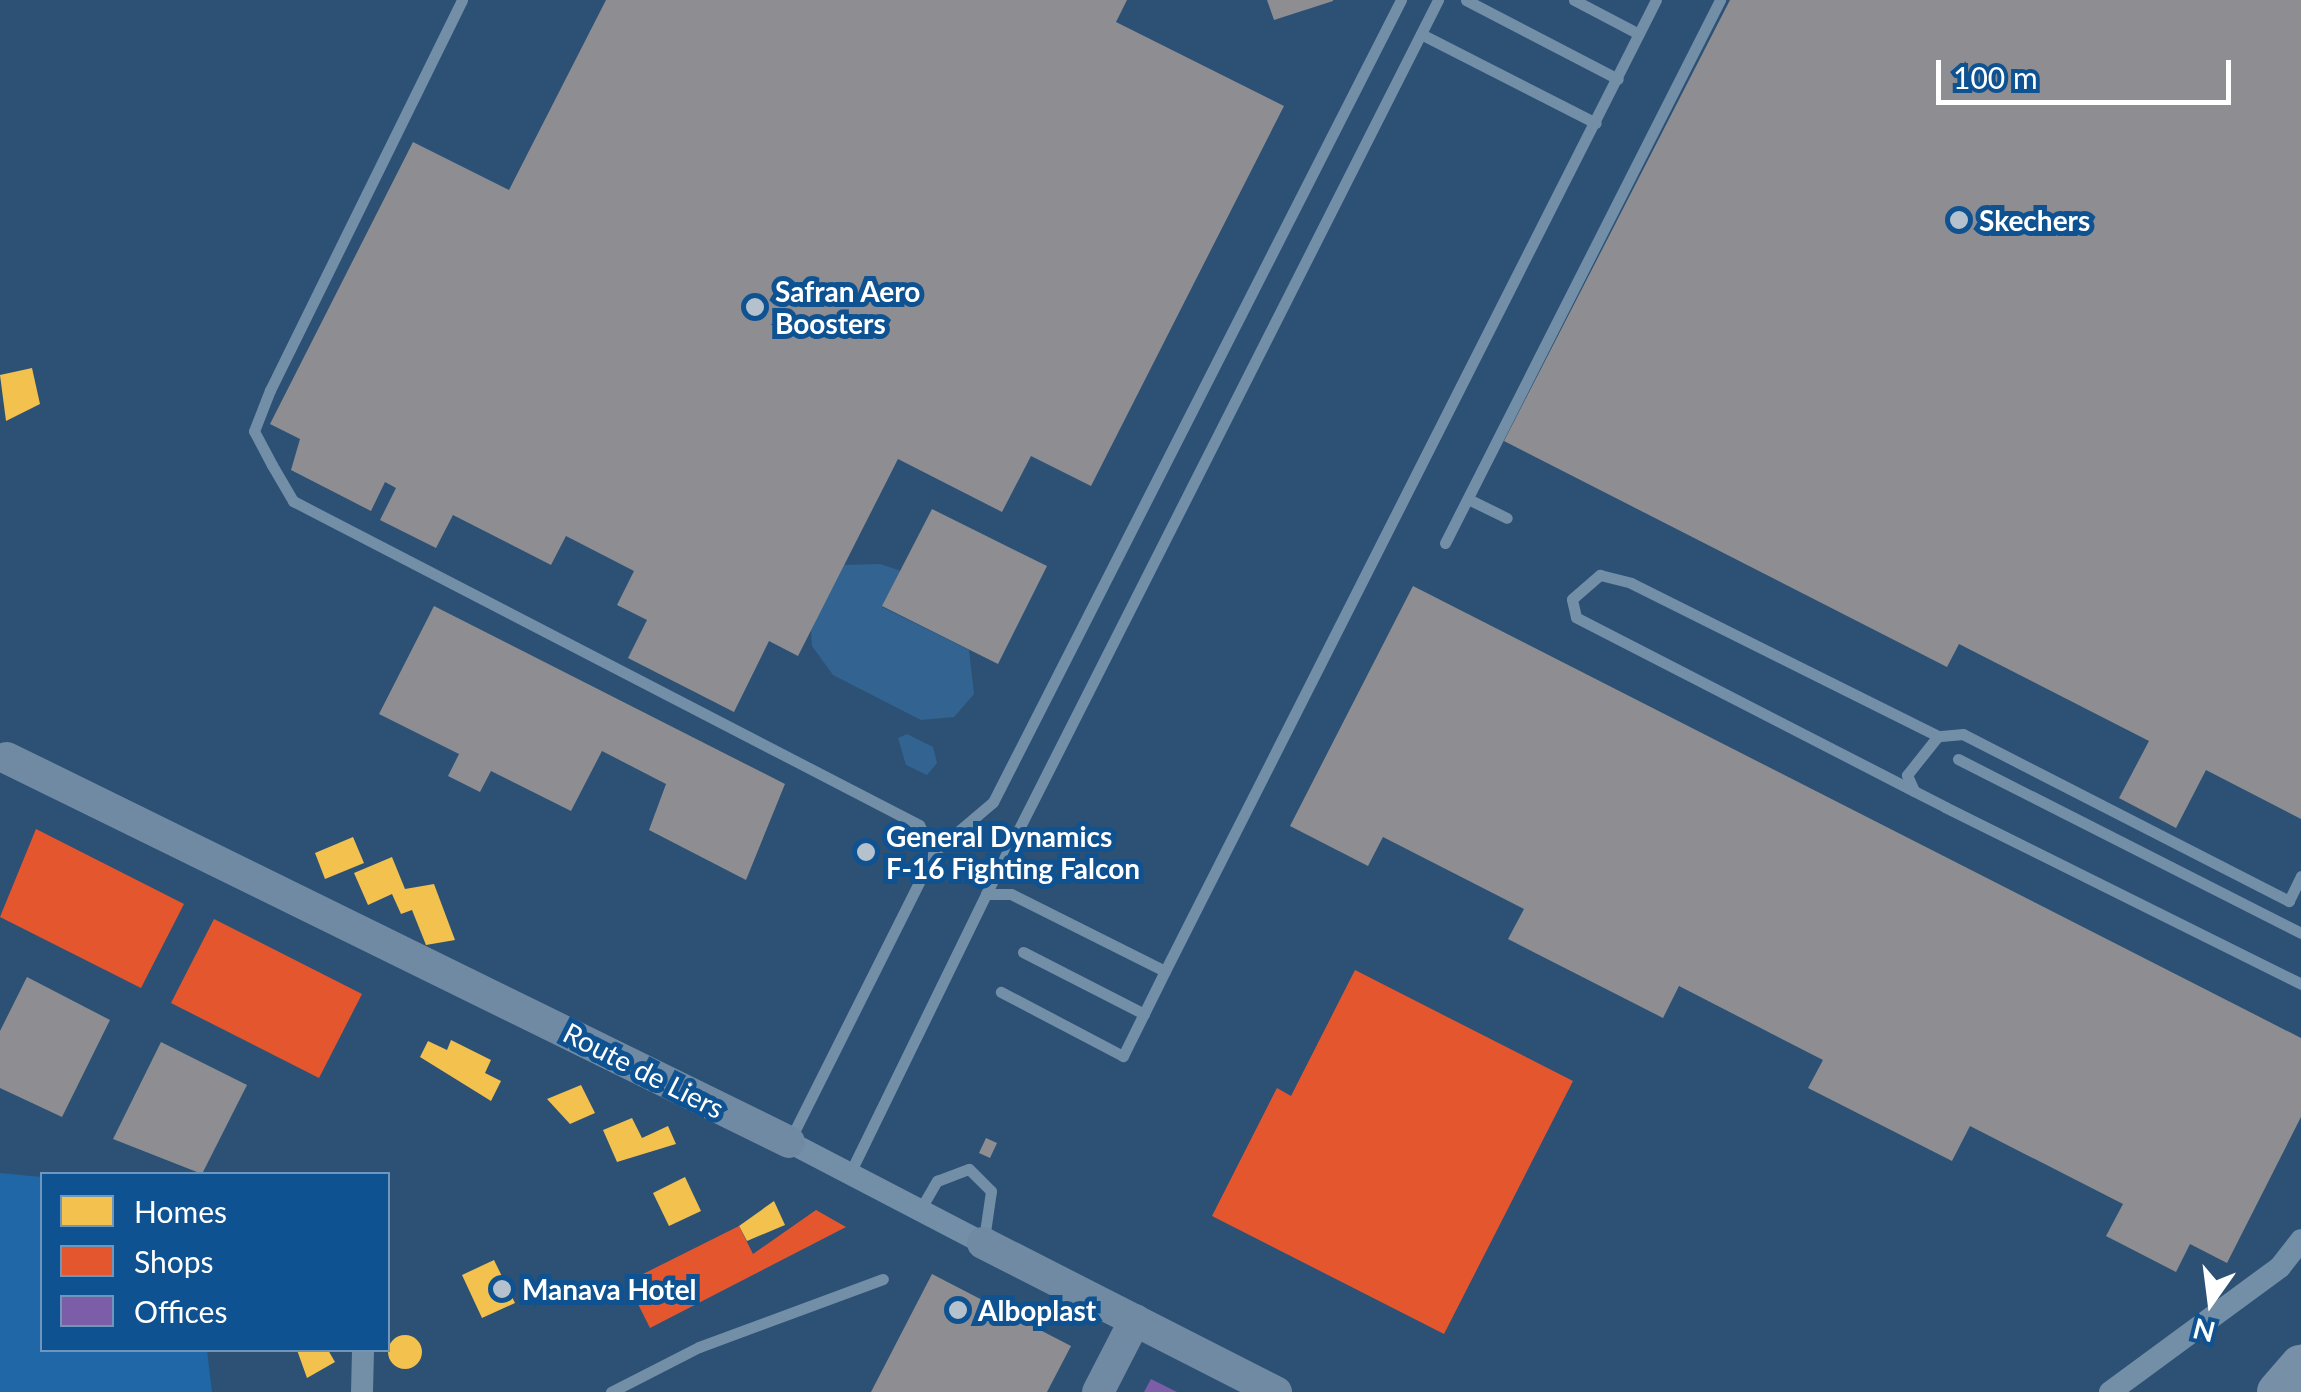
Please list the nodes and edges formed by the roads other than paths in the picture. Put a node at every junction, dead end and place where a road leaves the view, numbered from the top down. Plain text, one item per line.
1 (462, 0) edge
2 (1401, 0) edge
3 (1438, 0) edge
4 (1466, 0) edge
5 (1574, 0) edge
6 (1656, 0) edge
7 (1720, 0) edge
8 (1421, 34) junction
9 (1640, 34) junction
10 (1618, 79) junction
11 (1596, 123) junction
12 (1468, 499) junction
13 (1507, 518) dead end
14 (1445, 543) dead end
15 (1938, 736) junction
16 (2, 757) edge
17 (1958, 759) dead end
18 (1914, 791) junction
19 (934, 852) junction
20 (2301, 876) edge
21 (986, 894) junction
22 (2301, 933) edge
23 (1023, 952) dead end
24 (1165, 971) junction
25 (2301, 984) edge
26 (1000, 992) dead end
27 (1144, 1014) junction
28 (789, 1142) junction
29 (850, 1174) junction
30 (920, 1210) junction
31 (2301, 1240) edge
32 (983, 1242) junction
33 (883, 1279) dead end
34 (1134, 1320) junction
35 (363, 1352) edge
36 (2301, 1366) edge
37 (362, 1392) edge
38 (612, 1392) edge
39 (1098, 1392) edge
40 (1276, 1392) edge
41 (2110, 1392) edge
42 (2278, 1392) edge

1 - 19 lane
2 - 19 lane
3 - 8 lane
4 - 10 lane
5 - 9 lane
6 - 9 lane
7 - 12 lane
8 - 11 lane
8 - 21 lane
9 - 10 lane
10 - 11 lane
11 - 24 lane
12 - 13 lane
12 - 14 lane
15 - 18 lane
15 - 18 lane
15 - 20 lane
16 - 28 street, Route de Liers
17 - 22 lane
18 - 25 lane
19 - 28 lane
21 - 24 lane
21 - 29 lane
23 - 27 lane
24 - 27 lane
26 - 27 lane
28 - 29 street, Route de Liers
29 - 30 street, Route de Liers
30 - 32 street, Route de Liers
30 - 32 lane
31 - 41 street
32 - 34 street, Route de Liers
33 - 38 lane
34 - 39 street
34 - 40 street, Route de Liers
35 - 37 street
36 - 42 highway

